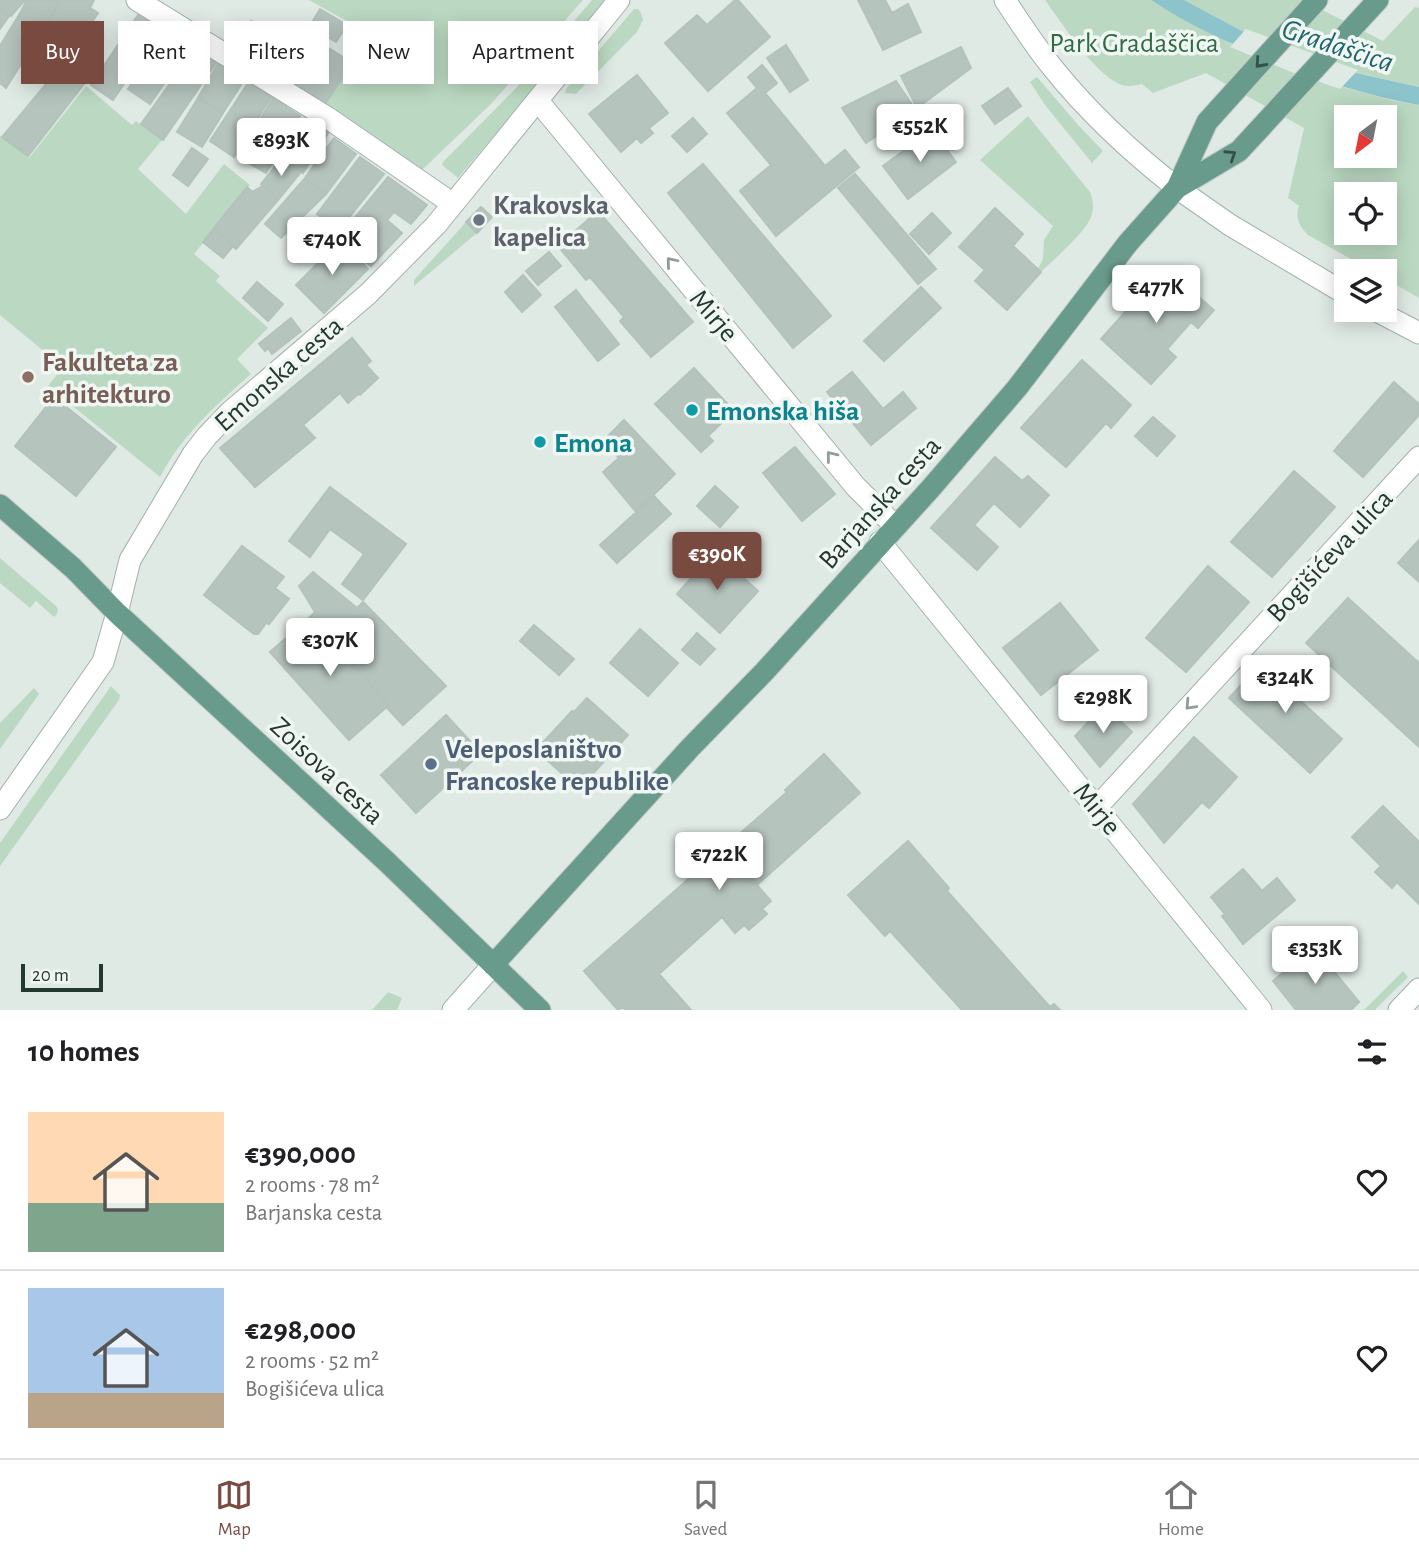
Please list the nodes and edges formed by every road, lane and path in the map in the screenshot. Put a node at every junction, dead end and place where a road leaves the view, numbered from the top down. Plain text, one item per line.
1 (137, 0) edge
2 (619, 0) edge
3 (1005, 0) edge
4 (1317, 0) edge
5 (1378, 0) edge
6 (538, 101) junction
7 (1177, 188) junction
8 (453, 204) junction
9 (1334, 287) edge
10 (1397, 322) edge
11 (1419, 333) edge
12 (1419, 457) edge
13 (0, 505) edge
14 (895, 526) junction
15 (880, 542) junction
16 (117, 613) junction
17 (1097, 807) junction
18 (0, 809) edge
19 (493, 965) junction
20 (1419, 989) edge
21 (453, 1010) edge
22 (540, 1010) edge
23 (1261, 1010) edge
24 (1399, 1010) edge

1 - 8 street
2 - 6 street, Emonska cesta
3 - 7 street
4 -> 7 main road, Barjanska cesta
7 -> 5 main road, Barjanska cesta
6 - 8 street, Emonska cesta
14 -> 6 street, Mirje
7 - 9 street
7 - 14 main road, Barjanska cesta
8 - 16 street, Emonska cesta
10 - 11 street
12 -> 17 street, Bogišićeva ulica
13 - 16 main road, Zoisova cesta
14 - 15 main road, Barjanska cesta
15 - 17 street, Mirje
15 - 19 main road, Barjanska cesta
16 - 18 street, Emonska cesta
16 - 19 main road, Zoisova cesta
17 - 23 street, Mirje
19 - 21 street
19 - 22 main road, Zoisova cesta
20 - 24 street

